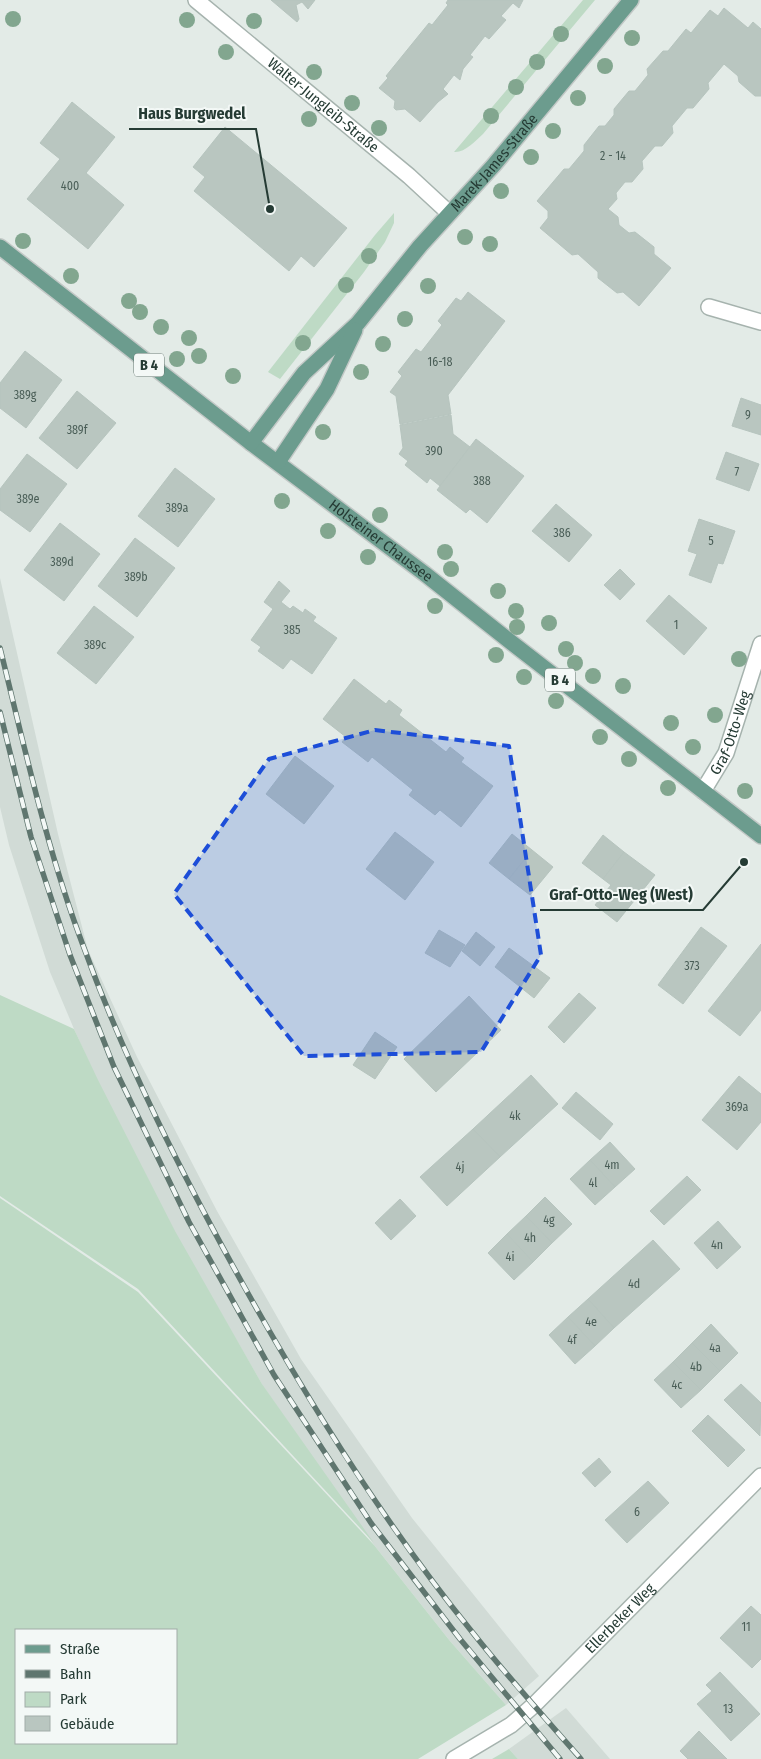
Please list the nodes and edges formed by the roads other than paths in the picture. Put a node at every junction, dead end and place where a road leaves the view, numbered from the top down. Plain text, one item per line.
1 (196, 0) edge
2 (631, 0) edge
3 (449, 214) junction
4 (0, 247) edge
5 (709, 307) dead end
6 (761, 322) edge
7 (358, 323) junction
8 (251, 443) junction
9 (278, 462) junction
10 (761, 644) edge
11 (702, 791) junction
12 (761, 836) edge
13 (761, 1476) edge
14 (454, 1759) edge

1 - 3 street, Walter-Jungleib-Straße
2 - 3 main road, Marek-James-Straße
3 - 7 main road, Marek-James-Straße
4 - 8 main road, Holsteiner Chaussee / B 4
5 - 6 street
7 - 8 main road, Marek-James-Straße
7 - 9 main road, Marek-James-Straße
8 - 9 main road, Holsteiner Chaussee / B 4
9 - 11 main road, Holsteiner Chaussee / B 4
10 - 11 street, Graf-Otto-Weg
11 - 12 main road, Holsteiner Chaussee / B 4
13 - 14 street, Ellerbeker Weg

